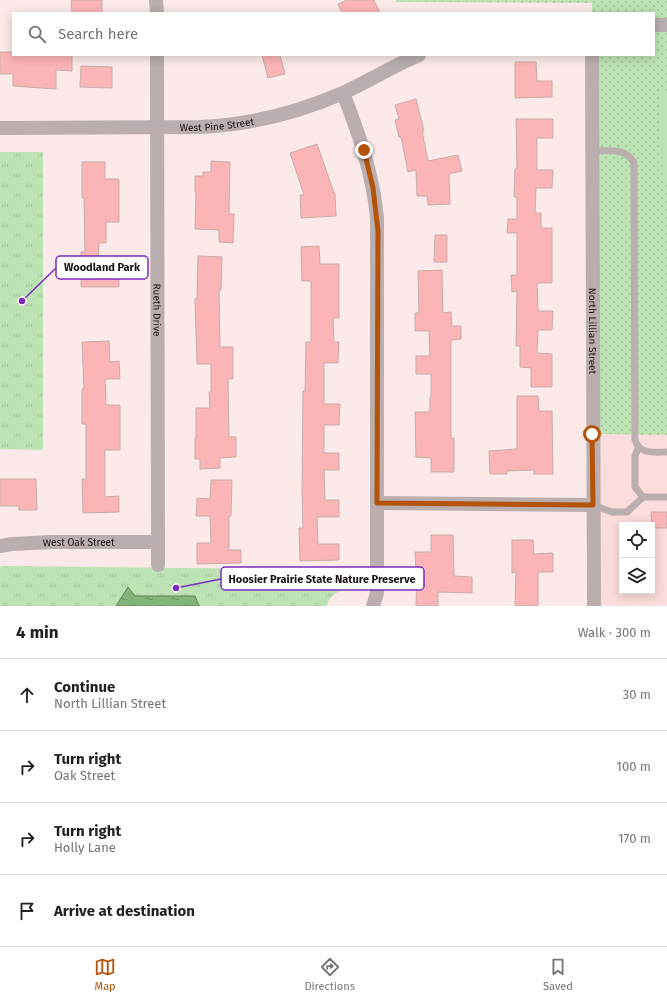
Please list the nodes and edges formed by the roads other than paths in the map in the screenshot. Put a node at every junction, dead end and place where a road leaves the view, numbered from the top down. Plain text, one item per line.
1 (156, 0) edge
2 (156, 12) edge
3 (655, 25) edge
4 (667, 25) edge
5 (157, 56) edge
6 (417, 56) edge
7 (592, 56) edge
8 (343, 93) junction
9 (0, 128) edge
10 (157, 128) junction
11 (592, 150) junction
12 (638, 448) junction
13 (667, 452) edge
14 (642, 497) junction
15 (667, 497) edge
16 (377, 503) junction
17 (593, 505) junction
18 (157, 542) junction
19 (0, 546) edge
20 (158, 565) dead end
21 (372, 606) edge
22 (594, 606) edge

1 - 2 street
3 - 4 street
5 - 10 street, Rueth Drive
6 - 8 street, West Pine Street
7 - 11 street, North Lillian Street
8 - 10 street, West Pine Street
8 - 16 street
9 - 10 street, West Pine Street
10 - 18 street, Rueth Drive
11 - 12 lane
11 - 17 street, North Lillian Street
12 - 13 lane
12 - 14 lane
14 - 15 lane
14 - 17 lane
16 - 17 street
16 - 21 street
17 - 22 street, North Lillian Street
18 - 19 street, West Oak Street
18 - 20 street, Rueth Drive

